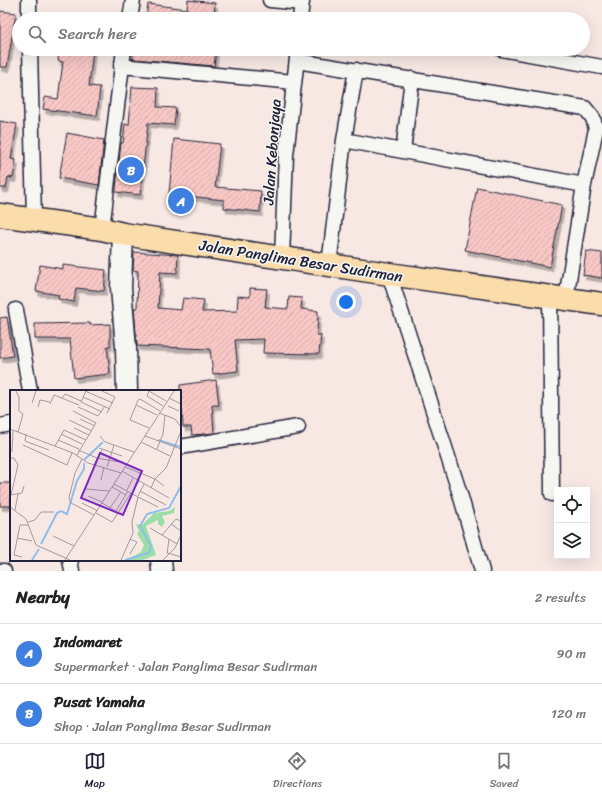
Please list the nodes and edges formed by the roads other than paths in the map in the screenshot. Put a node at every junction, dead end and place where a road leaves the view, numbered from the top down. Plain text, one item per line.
1 (29, 0) edge
2 (133, 0) edge
3 (270, 0) edge
4 (302, 2) edge
5 (29, 12) edge
6 (131, 12) edge
7 (30, 56) edge
8 (123, 56) edge
9 (297, 56) edge
10 (301, 56) edge
11 (540, 56) edge
12 (121, 66) junction
13 (602, 67) edge
14 (356, 70) junction
15 (412, 79) junction
16 (294, 82) junction
17 (344, 140) junction
18 (403, 151) junction
19 (584, 185) junction
20 (0, 215) edge
21 (34, 220) junction
22 (102, 229) junction
23 (123, 234) junction
24 (282, 258) junction
25 (329, 265) junction
26 (389, 274) junction
27 (558, 298) junction
28 (602, 304) edge
29 (16, 310) dead end
30 (30, 390) edge
31 (127, 390) edge
32 (10, 424) edge
33 (0, 426) edge
34 (298, 427) dead end
35 (181, 447) edge
36 (552, 494) dead end
37 (70, 561) edge
38 (160, 561) edge
39 (0, 571) edge
40 (4, 571) edge
41 (72, 571) edge
42 (162, 571) edge
43 (482, 571) edge

1 - 5 street
2 - 6 street
3 - 4 street
7 - 21 street
8 - 12 street
9 - 16 street, Jalan Kebonjaya
10 - 14 street
11 - 13 street
12 - 16 street
12 - 22 street
14 - 15 street
14 - 17 street
15 - 18 street
15 - 19 street
16 - 24 street, Jalan Kebonjaya
17 - 18 street
17 - 25 street
18 - 19 street
19 - 27 street
20 - 21 main road, Jalan Panglima Besar Sudirman
21 - 22 main road, Jalan Panglima Besar Sudirman
22 - 23 main road, Jalan Panglima Besar Sudirman
23 - 24 main road, Jalan Panglima Besar Sudirman
23 - 31 main road
24 - 25 main road, Jalan Panglima Besar Sudirman
25 - 26 main road, Jalan Panglima Besar Sudirman
26 - 27 main road, Jalan Panglima Besar Sudirman
26 - 43 street
27 - 28 main road, Jalan Panglima Besar Sudirman
27 - 36 street
29 - 30 street
32 - 33 street
34 - 35 street
37 - 41 street
38 - 42 main road
39 - 40 street

